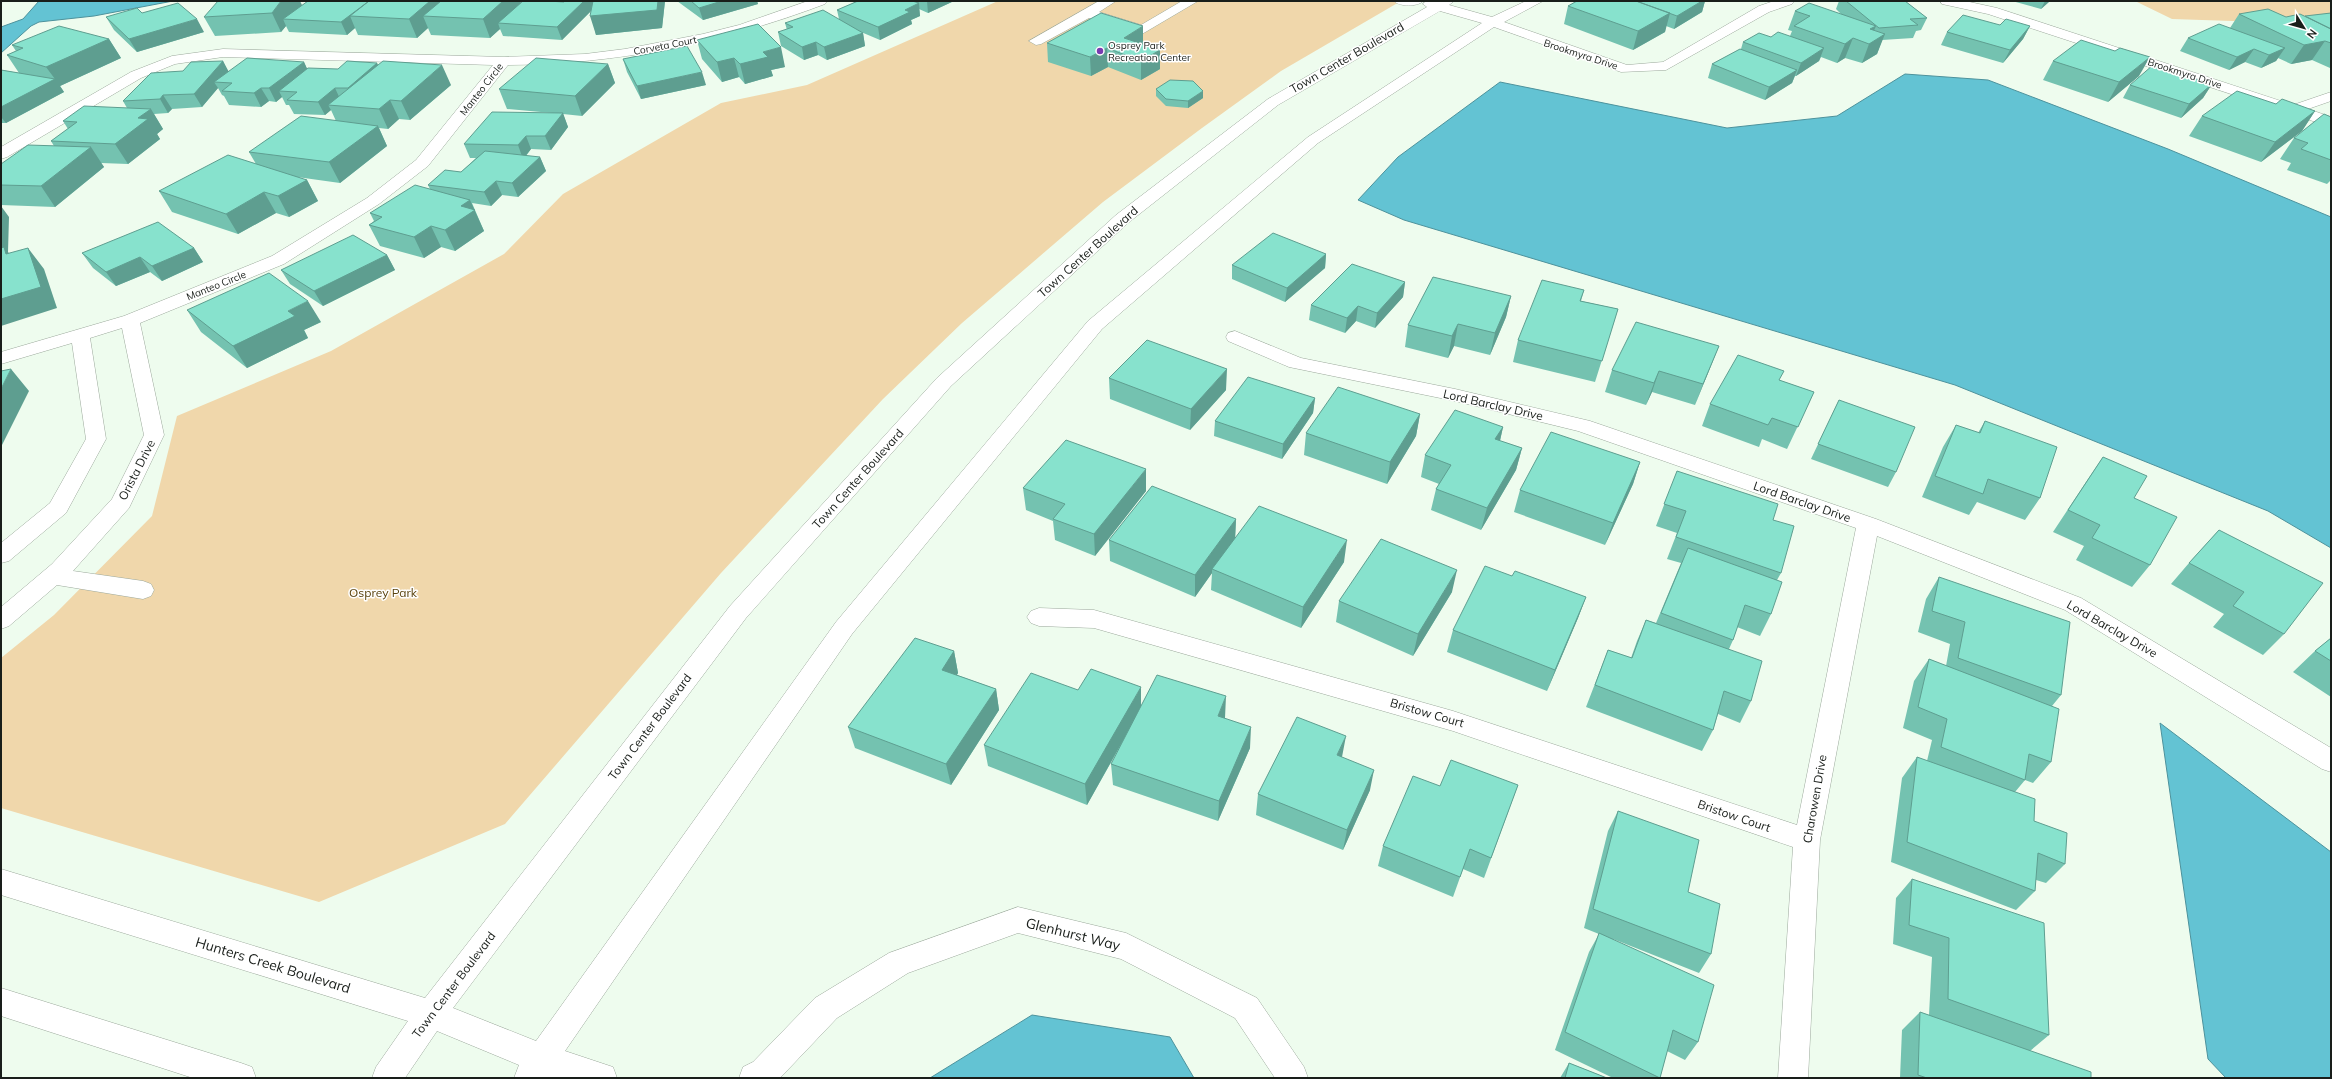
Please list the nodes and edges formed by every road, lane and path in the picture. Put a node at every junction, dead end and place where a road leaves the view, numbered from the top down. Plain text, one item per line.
1 (820, 1) edge
2 (1109, 1) edge
3 (1191, 1) edge
4 (1402, 1) edge
5 (1416, 1) edge
6 (1536, 1) edge
7 (1787, 1) edge
8 (1947, 1) edge
9 (1435, 3) edge
10 (1088, 13) junction
11 (1493, 22) junction
12 (1036, 41) dead end
13 (504, 61) junction
14 (2331, 96) edge
15 (2295, 109) junction
16 (2331, 122) edge
17 (1, 154) edge
18 (130, 320) junction
19 (80, 336) junction
20 (1235, 337) dead end
21 (1, 358) edge
22 (1868, 524) junction
23 (1, 555) edge
24 (54, 576) junction
25 (143, 590) dead end
26 (1039, 617) dead end
27 (1, 620) edge
28 (2331, 761) edge
29 (1807, 840) junction
30 (1, 882) edge
31 (1, 1002) edge
32 (431, 1014) junction
33 (535, 1068) edge
34 (241, 1078) edge
35 (387, 1078) edge
36 (602, 1078) edge
37 (754, 1078) edge
38 (1293, 1078) edge
39 (1793, 1078) edge

1 - 13 street, Corveta Court
2 - 10 street
3 - 10 street
4 - 5 street
6 - 11 street
7 - 11 street, Brookmyra Drive
8 - 15 street, Brookmyra Drive
9 - 11 street, Brookmyra Drive
9 - 32 street, Town Center Boulevard
10 - 12 street
11 - 33 street
13 - 17 street, Manteo Circle
13 - 18 street, Manteo Circle
14 - 15 street
15 - 16 street, Brookmyra Drive
18 - 19 street, Manteo Circle
18 - 24 street, Orista Drive
19 - 21 street, Manteo Circle
19 - 23 street
20 - 22 street, Lord Barclay Drive
22 - 28 street, Lord Barclay Drive
22 - 29 street, Charowen Drive
24 - 25 street
24 - 27 street, Orista Drive
26 - 29 street, Bristow Court
29 - 39 street, Charowen Drive
30 - 32 street, Hunters Creek Boulevard
31 - 34 street
32 - 33 street, Hunters Creek Boulevard
32 - 35 street, Town Center Boulevard
33 - 36 street
37 - 38 street, Glenhurst Way

